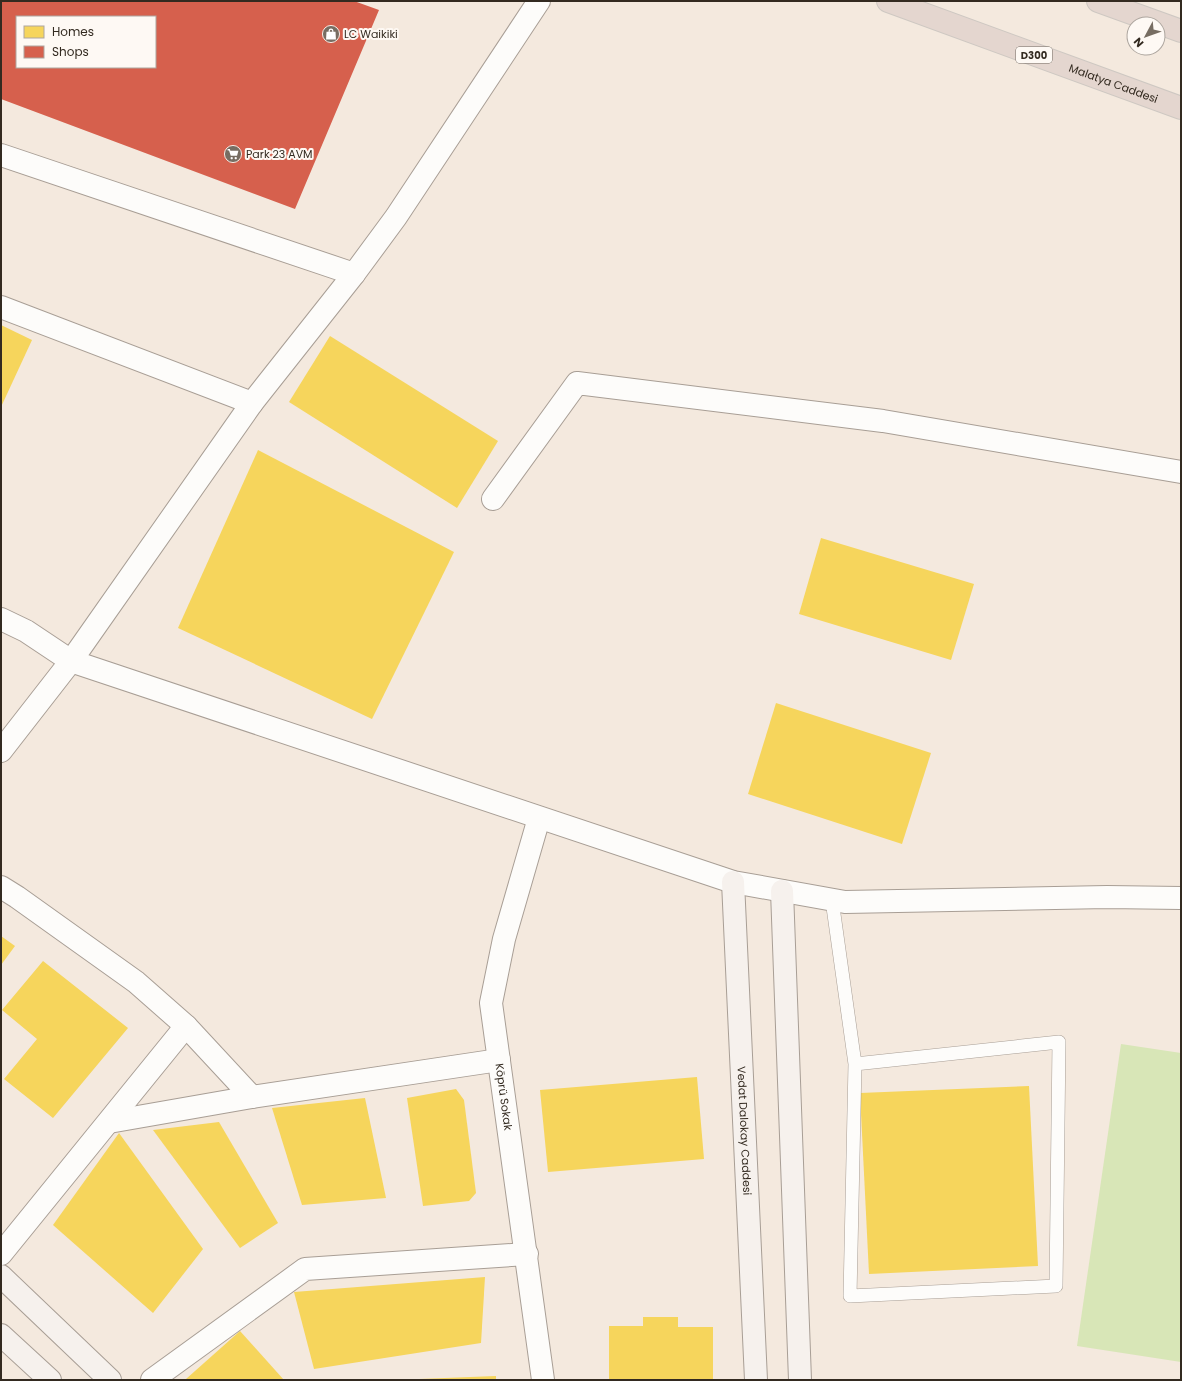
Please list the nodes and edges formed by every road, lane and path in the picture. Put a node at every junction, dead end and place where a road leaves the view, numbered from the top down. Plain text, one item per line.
1 (539, 1) edge
2 (888, 1) edge
3 (1098, 1) edge
4 (1181, 31) edge
5 (1181, 108) edge
6 (1, 155) edge
7 (354, 274) junction
8 (1, 307) edge
9 (252, 404) junction
10 (1181, 472) edge
11 (493, 499) dead end
12 (1, 619) edge
13 (71, 661) junction
14 (1, 751) edge
15 (539, 818) junction
16 (733, 882) junction
17 (1, 887) edge
18 (782, 891) junction
19 (1181, 898) edge
20 (832, 900) junction
21 (186, 1026) junction
22 (499, 1060) junction
23 (855, 1064) junction
24 (252, 1097) junction
25 (109, 1122) junction
26 (1, 1254) edge
27 (527, 1254) junction
28 (1, 1276) edge
29 (1, 1335) edge
30 (50, 1380) edge
31 (110, 1380) edge
32 (152, 1380) edge
33 (543, 1380) edge
34 (756, 1380) edge
35 (800, 1380) edge

1 - 7 street
2 - 5 highway, Malatya Caddesi / D300
3 - 4 highway
6 - 7 street
7 - 9 street
8 - 9 street
9 - 13 street
10 - 11 street
12 - 13 street
13 - 14 street
13 - 15 street
15 - 16 street
15 - 22 street, Köprü Sokak
16 - 18 street
16 - 34 main road, Vedat Dalokay Caddesi
17 - 21 street
18 - 20 street
18 - 35 main road
19 - 20 street
20 - 23 lane
21 - 24 street
21 - 25 street
22 - 24 street
22 - 27 street, Köprü Sokak
23 - 23 lane
24 - 25 street
25 - 26 street
27 - 32 street
27 - 33 street, Köprü Sokak
28 - 31 main road
29 - 30 main road

